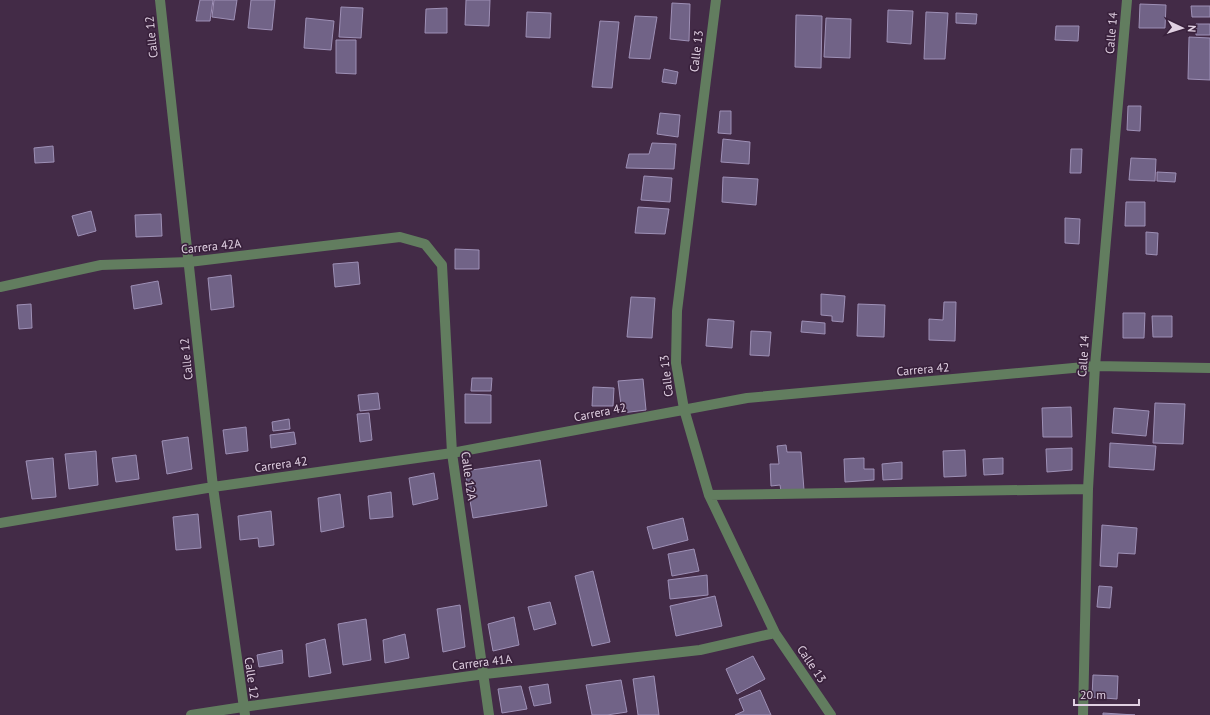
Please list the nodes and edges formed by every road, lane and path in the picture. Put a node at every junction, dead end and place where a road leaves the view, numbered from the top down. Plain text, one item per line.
1 (160, 0) edge
2 (716, 0) edge
3 (1127, 0) edge
4 (425, 244) joint
5 (189, 262) junction
6 (0, 287) edge
7 (1095, 366) junction
8 (1210, 368) edge
9 (684, 409) junction
10 (452, 453) junction
11 (213, 486) junction
12 (1088, 489) junction
13 (709, 494) junction
14 (0, 523) edge
15 (775, 633) junction
16 (485, 674) junction
17 (244, 711) edge
18 (191, 715) edge
19 (490, 715) edge
20 (831, 715) edge
21 (1083, 715) edge

1 - 5 street, Calle 12
2 - 9 street, Calle 13
3 - 7 street, Calle 14
4 - 5 street, Carrera 42A
4 - 10 street, Calle 12A
5 - 6 street, Carrera 42A
5 - 11 street, Calle 12
7 - 8 street, Carrera 42
7 - 9 street, Carrera 42
7 - 12 street, Calle 14
9 - 10 street, Carrera 42
9 - 13 street, Calle 13
10 - 11 street, Carrera 42
10 - 16 street, Calle 12A
11 - 14 street, Carrera 42
11 - 17 street, Calle 12
12 - 13 street
12 - 21 street, Calle 14
13 - 15 street, Calle 13
15 - 16 street, Carrera 41A
15 - 20 street, Calle 13
16 - 17 street, Carrera 41A
16 - 19 street, Calle 12A
17 - 18 street, Carrera 41A

